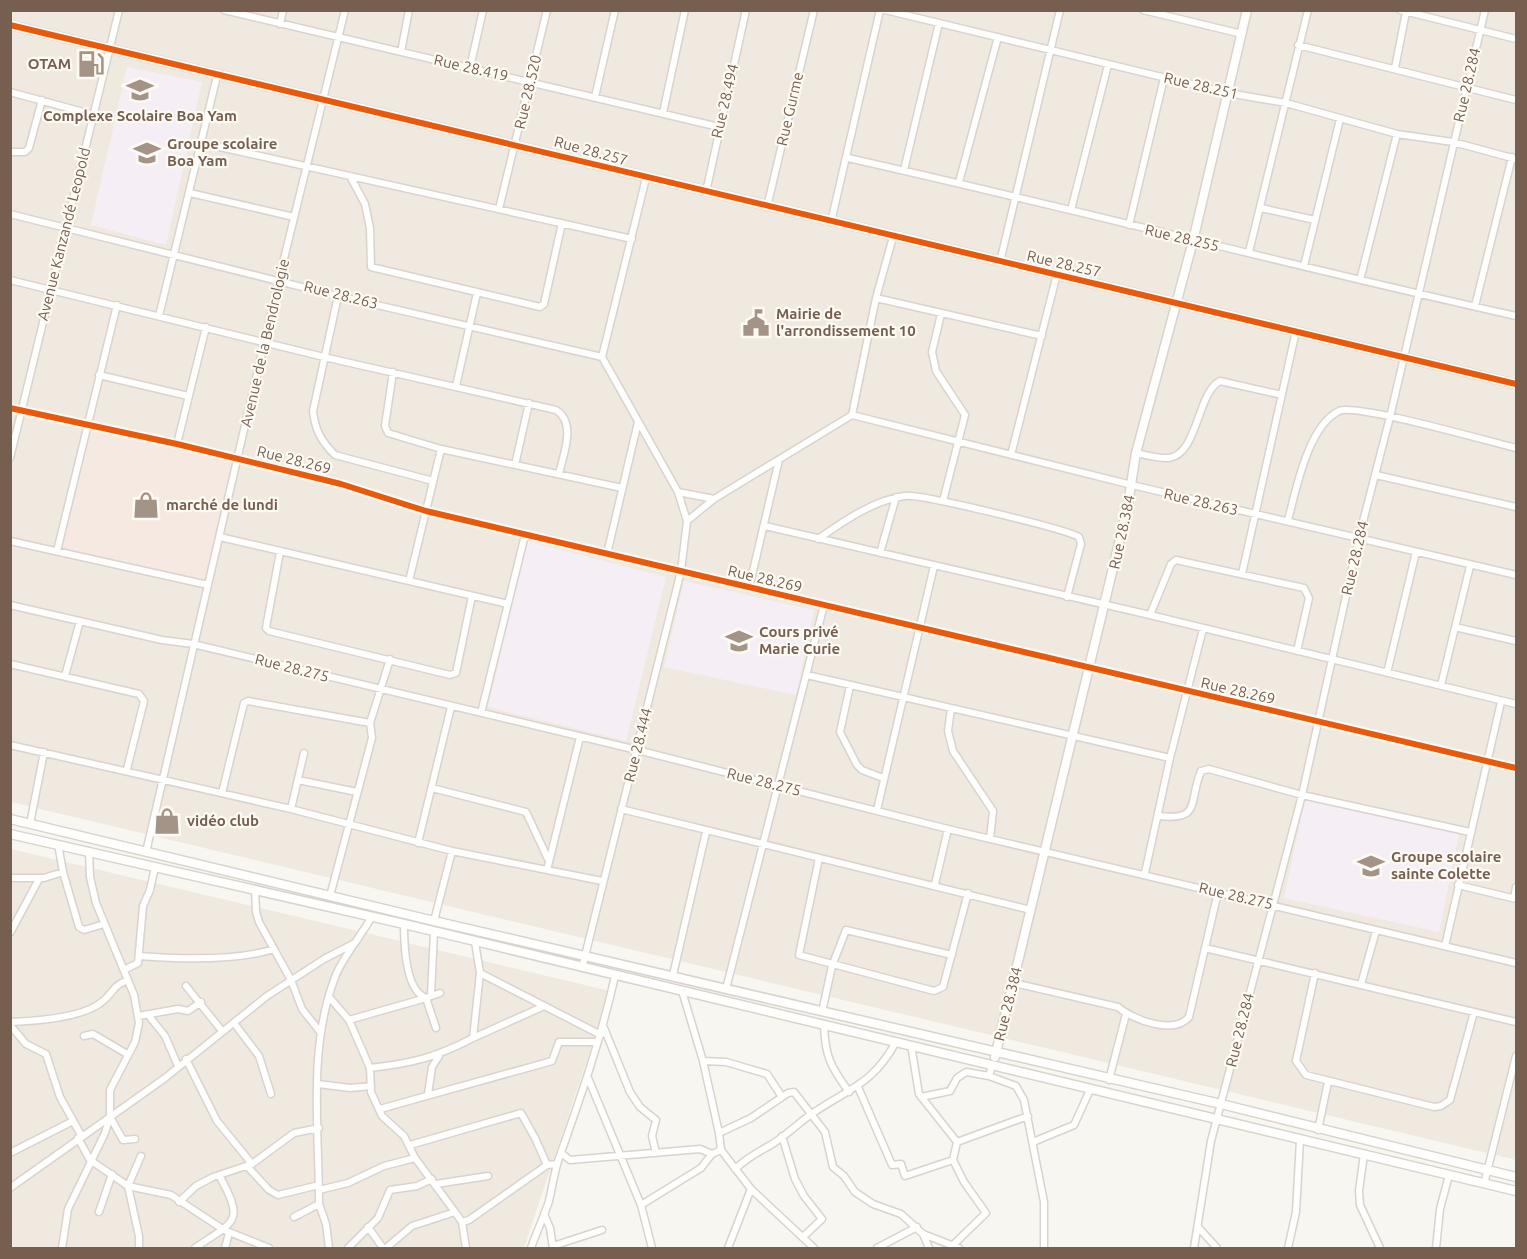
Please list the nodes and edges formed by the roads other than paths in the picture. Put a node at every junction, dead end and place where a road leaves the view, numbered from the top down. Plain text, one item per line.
1 (119, 10) edge
2 (224, 10) edge
3 (283, 10) edge
4 (345, 10) edge
5 (410, 10) edge
6 (483, 10) edge
7 (547, 10) edge
8 (615, 10) edge
9 (685, 10) edge
10 (746, 10) edge
11 (814, 10) edge
12 (880, 10) edge
13 (885, 10) edge
14 (1060, 10) edge
15 (1143, 10) edge
16 (1247, 10) edge
17 (1308, 10) edge
18 (1485, 10) edge
19 (1403, 11) edge
20 (939, 22) junction
21 (280, 24) junction
22 (10, 25) edge
23 (1480, 30) junction
24 (1242, 34) junction
25 (998, 37) junction
26 (339, 38) junction
27 (1516, 39) edge
28 (1298, 45) junction
29 (1051, 50) junction
30 (109, 51) junction
31 (401, 52) junction
32 (1108, 65) junction
33 (470, 68) junction
34 (1395, 68) junction
35 (217, 76) junction
36 (1164, 78) junction
37 (530, 82) junction
38 (1466, 87) junction
39 (10, 92) edge
40 (1228, 93) junction
41 (595, 97) junction
42 (42, 100) junction
43 (323, 100) junction
44 (1516, 100) edge
45 (1286, 103) junction
46 (663, 113) junction
47 (94, 115) junction
48 (1340, 119) junction
49 (719, 127) junction
50 (1397, 134) junction
51 (202, 142) junction
52 (1453, 142) junction
53 (516, 143) junction
54 (10, 152) edge
55 (848, 158) junction
56 (1514, 158) edge
57 (307, 166) junction
58 (904, 170) junction
59 (350, 176) junction
60 (645, 178) junction
61 (959, 182) junction
62 (706, 192) junction
63 (190, 193) junction
64 (1016, 197) junction
65 (767, 207) junction
66 (1261, 208) junction
67 (499, 209) junction
68 (1071, 210) junction
69 (10, 214) edge
70 (294, 217) junction
71 (1315, 220) junction
72 (831, 222) junction
73 (562, 223) junction
74 (1129, 225) junction
75 (66, 227) junction
76 (893, 237) junction
77 (632, 239) junction
78 (1192, 241) junction
79 (1249, 252) junction
80 (174, 255) junction
81 (1000, 262) junction
82 (1304, 266) junction
83 (1057, 274) junction
84 (279, 279) junction
85 (10, 280) edge
86 (1360, 280) junction
87 (50, 290) junction
88 (477, 293) junction
89 (1417, 294) junction
90 (338, 296) junction
91 (876, 298) junction
92 (1174, 304) junction
93 (117, 306) junction
94 (1475, 306) junction
95 (941, 314) junction
96 (159, 316) junction
97 (1516, 316) edge
98 (469, 326) junction
99 (206, 327) junction
100 (1296, 331) junction
101 (1042, 336) junction
102 (266, 342) junction
103 (1402, 356) junction
104 (324, 357) junction
105 (602, 357) junction
106 (393, 372) junction
107 (99, 375) junction
108 (1516, 384) edge
109 (456, 386) junction
110 (1282, 395) junction
111 (188, 396) junction
112 (529, 403) junction
113 (10, 408) edge
114 (22, 411) junction
115 (852, 415) junction
116 (1390, 417) junction
117 (639, 421) junction
118 (87, 426) junction
119 (959, 443) junction
120 (177, 444) junction
121 (1516, 448) edge
122 (441, 449) junction
123 (1136, 453) junction
124 (1011, 455) junction
125 (10, 458) edge
126 (239, 459) junction
127 (779, 460) junction
128 (515, 465) junction
129 (559, 474) junction
130 (1376, 475) junction
131 (433, 481) junction
132 (1132, 485) junction
133 (622, 488) junction
134 (678, 492) junction
135 (896, 497) junction
136 (714, 499) junction
137 (943, 501) junction
138 (1516, 507) edge
139 (426, 511) junction
140 (1255, 514) junction
141 (1288, 520) junction
142 (687, 521) junction
143 (765, 526) junction
144 (525, 535) junction
145 (220, 537) junction
146 (1359, 537) junction
147 (818, 539) junction
148 (10, 541) edge
149 (57, 551) junction
150 (280, 552) junction
151 (1416, 552) junction
152 (880, 553) junction
153 (607, 554) junction
154 (934, 566) junction
155 (1470, 566) junction
156 (681, 571) junction
157 (1242, 574) junction
158 (1516, 575) edge
159 (409, 581) junction
160 (208, 585) junction
161 (750, 588) junction
162 (472, 596) junction
163 (1067, 597) junction
164 (508, 604) junction
165 (1104, 604) junction
166 (10, 605) edge
167 (824, 605) junction
168 (1150, 615) junction
169 (80, 621) junction
170 (1455, 627) junction
171 (921, 628) junction
172 (1203, 629) junction
173 (1516, 641) edge
174 (194, 644) junction
175 (1297, 651) junction
176 (390, 659) junction
177 (1332, 660) junction
178 (10, 664) edge
179 (1089, 669) junction
180 (1387, 673) junction
181 (807, 675) junction
182 (65, 676) junction
183 (1441, 685) junction
184 (850, 686) junction
185 (379, 690) junction
186 (1189, 691) junction
187 (902, 696) junction
188 (1501, 702) junction
189 (1516, 704) edge
190 (451, 707) junction
191 (951, 708) junction
192 (481, 713) junction
193 (1319, 722) junction
194 (370, 723) junction
195 (580, 737) junction
196 (1070, 737) junction
197 (10, 745) edge
198 (637, 750) junction
199 (44, 752) junction
200 (304, 753) dead end
201 (1170, 758) junction
202 (1487, 761) junction
203 (1516, 768) edge
204 (127, 770) junction
205 (883, 777) junction
206 (162, 779) junction
207 (298, 780) junction
208 (779, 786) junction
209 (432, 788) junction
210 (357, 792) junction
211 (222, 793) junction
212 (1302, 795) junction
213 (291, 809) junction
214 (621, 809) junction
215 (877, 810) junction
216 (1159, 816) junction
217 (10, 819) edge
218 (30, 824) junction
219 (349, 824) junction
220 (948, 829) junction
221 (706, 832) junction
222 (1470, 832) junction
223 (10, 834) edge
224 (990, 839) junction
225 (418, 843) junction
226 (762, 843) junction
227 (58, 844) junction
228 (89, 851) junction
229 (452, 851) junction
230 (146, 852) junction
231 (1045, 852) junction
232 (819, 858) junction
233 (548, 859) junction
234 (155, 867) junction
235 (547, 870) junction
236 (63, 872) junction
237 (1145, 873) junction
238 (10, 878) edge
239 (39, 879) junction
240 (602, 881) junction
241 (935, 884) junction
242 (1458, 885) junction
243 (1516, 887) edge
244 (255, 889) junction
245 (1218, 892) junction
246 (968, 893) junction
247 (330, 896) junction
248 (1515, 898) edge
249 (1272, 904) junction
250 (1031, 909) junction
251 (372, 917) junction
252 (434, 921) junction
253 (104, 924) junction
254 (404, 924) junction
255 (1376, 931) junction
256 (434, 932) junction
257 (10, 933) edge
258 (475, 942) junction
259 (355, 943) junction
260 (1445, 946) junction
261 (1205, 948) junction
262 (274, 949) junction
263 (584, 955) junction
264 (952, 955) junction
265 (139, 956) junction
266 (1257, 960) junction
267 (1516, 963) edge
268 (832, 966) junction
269 (582, 968) junction
270 (124, 970) junction
271 (480, 973) junction
272 (1315, 974) junction
273 (674, 975) junction
274 (615, 976) junction
275 (128, 980) junction
276 (291, 980) junction
277 (1014, 983) junction
278 (1361, 984) junction
279 (186, 986) dead end
280 (726, 989) junction
281 (681, 991) junction
282 (440, 993) dead end
283 (429, 997) junction
284 (330, 998) junction
285 (201, 1002) junction
286 (542, 1007) junction
287 (822, 1012) junction
288 (1474, 1012) junction
289 (1126, 1014) junction
290 (138, 1016) junction
291 (149, 1016) junction
292 (349, 1020) junction
293 (1516, 1022) edge
294 (234, 1023) junction
295 (10, 1024) edge
296 (824, 1025) junction
297 (436, 1028) dead end
298 (222, 1031) junction
299 (602, 1032) junction
300 (321, 1033) junction
301 (84, 1036) dead end
302 (473, 1038) junction
303 (597, 1042) junction
304 (896, 1042) junction
305 (910, 1045) junction
306 (996, 1053) junction
307 (128, 1054) junction
308 (439, 1056) junction
309 (1516, 1056) edge
310 (186, 1059) junction
311 (703, 1061) junction
312 (993, 1065) junction
313 (178, 1066) junction
314 (370, 1068) junction
315 (989, 1076) junction
316 (588, 1078) junction
317 (1109, 1080) junction
318 (1328, 1082) junction
319 (318, 1084) junction
320 (371, 1086) junction
321 (858, 1088) junction
322 (1090, 1090) junction
323 (849, 1092) junction
324 (272, 1094) dead end
325 (428, 1094) junction
326 (782, 1097) junction
327 (921, 1097) junction
328 (1221, 1104) junction
329 (380, 1109) junction
330 (812, 1114) junction
331 (110, 1116) junction
332 (1028, 1116) junction
333 (73, 1121) junction
334 (1216, 1121) junction
335 (319, 1128) junction
336 (1318, 1130) junction
337 (719, 1133) junction
338 (783, 1136) junction
339 (79, 1137) junction
340 (135, 1139) dead end
341 (1300, 1140) junction
342 (957, 1142) junction
343 (1033, 1142) junction
344 (410, 1145) junction
345 (721, 1150) junction
346 (561, 1153) junction
347 (10, 1154) edge
348 (619, 1154) junction
349 (656, 1154) junction
350 (712, 1154) junction
351 (1364, 1154) junction
352 (141, 1156) dead end
353 (415, 1158) junction
354 (90, 1160) junction
355 (953, 1160) junction
356 (557, 1164) junction
357 (249, 1165) junction
358 (547, 1165) junction
359 (735, 1169) junction
360 (1487, 1170) junction
361 (112, 1174) junction
362 (219, 1175) junction
363 (1449, 1175) junction
364 (488, 1176) dead end
365 (1516, 1178) edge
366 (434, 1182) junction
367 (1484, 1184) junction
368 (128, 1186) junction
369 (10, 1188) edge
370 (319, 1188) junction
371 (751, 1189) junction
372 (1516, 1191) edge
373 (179, 1202) junction
374 (319, 1204) junction
375 (641, 1205) junction
376 (99, 1212) dead end
377 (455, 1212) junction
378 (544, 1214) junction
379 (294, 1216) dead end
380 (462, 1222) junction
381 (368, 1227) junction
382 (916, 1227) junction
383 (1198, 1227) junction
384 (602, 1230) dead end
385 (226, 1231) junction
386 (923, 1234) junction
387 (803, 1237) junction
388 (956, 1246) edge
389 (260, 1247) edge
390 (553, 1247) edge
391 (62, 1248) edge
392 (139, 1248) edge
393 (195, 1248) edge
394 (225, 1248) edge
395 (269, 1248) edge
396 (320, 1248) edge
397 (329, 1248) edge
398 (348, 1248) edge
399 (384, 1248) edge
400 (466, 1248) edge
401 (531, 1248) edge
402 (652, 1248) edge
403 (728, 1248) edge
404 (814, 1248) edge
405 (877, 1248) edge
406 (929, 1248) edge
407 (1044, 1248) edge
408 (1194, 1248) edge
409 (1217, 1248) edge
410 (1288, 1248) edge
411 (1380, 1248) edge
412 (1436, 1248) edge

1 - 30 street, Avenue Kanzandé Leopold
2 - 21 street, Rue 28.419
3 - 21 street
4 - 26 street, Avenue de la Bendrologie
5 - 31 street
6 - 33 street
7 - 37 street, Rue 28.520
8 - 41 street
9 - 46 street
10 - 49 street, Rue 28.494
11 - 65 street, Rue Gurme
12 - 55 street
13 - 20 street, Rue 28.251
14 - 29 street
15 - 24 street
16 - 24 main road, Rue 28.384
17 - 28 street
18 - 23 street, Rue 28.284
19 - 23 street
19 - 34 street
20 - 25 street, Rue 28.251
20 - 58 street
21 - 26 street, Rue 28.419
22 - 30 main road, Rue 28.257
23 - 27 street
23 - 38 street, Rue 28.284
24 - 40 main road, Rue 28.384
25 - 29 street, Rue 28.251
25 - 61 street
26 - 31 street, Rue 28.419
26 - 43 street, Avenue de la Bendrologie
28 - 34 street
28 - 45 street
29 - 32 street, Rue 28.251
29 - 64 street
30 - 35 main road, Rue 28.257
30 - 47 street, Avenue Kanzandé Leopold
31 - 33 street, Rue 28.419
32 - 36 street, Rue 28.251
32 - 68 street
33 - 37 street, Rue 28.419
34 - 38 street
35 - 43 main road, Rue 28.257
35 - 51 street
36 - 40 street, Rue 28.251
36 - 74 street
37 - 41 street, Rue 28.419
37 - 53 street, Rue 28.520
38 - 44 street
38 - 52 street, Rue 28.284
39 - 42 street
40 - 45 street, Rue 28.251
40 - 78 main road, Rue 28.384
41 - 46 street, Rue 28.419
42 - 47 street
42 - 54 street
43 - 53 main road, Rue 28.257
43 - 57 street, Avenue de la Bendrologie
45 - 48 street, Rue 28.251
45 - 66 street
46 - 49 street, Rue 28.419
47 - 75 street, Avenue Kanzandé Leopold
48 - 50 street, Rue 28.251
48 - 71 street
49 - 62 street, Rue 28.494
50 - 52 street, Rue 28.251
50 - 86 street
51 - 57 street
51 - 63 street
52 - 56 street, Rue 28.251
52 - 89 street, Rue 28.284
53 - 60 main road, Rue 28.257
53 - 67 street, Rue 28.520
55 - 58 street, Rue 28.255
55 - 72 street
56 - 94 street
57 - 59 street
57 - 70 street, Avenue de la Bendrologie
58 - 61 street, Rue 28.255
59 - 67 street
59 - 88 street
60 - 62 main road, Rue 28.257
60 - 77 street
61 - 64 street, Rue 28.255
62 - 65 main road, Rue 28.257
63 - 70 street
63 - 80 street
64 - 68 street, Rue 28.255
64 - 81 street
65 - 72 main road, Rue 28.257
66 - 71 street
66 - 79 street
67 - 73 street
68 - 74 street, Rue 28.255
69 - 75 street, Rue 28.263
70 - 84 street, Avenue de la Bendrologie
71 - 82 street
72 - 76 main road, Rue 28.257
73 - 77 street
73 - 88 street
74 - 78 street, Rue 28.255
75 - 80 street, Rue 28.263
75 - 87 street, Avenue Kanzandé Leopold
76 - 81 main road, Rue 28.257
76 - 91 street
77 - 105 street
78 - 79 street, Rue 28.255
78 - 92 main road, Rue 28.384
79 - 82 street, Rue 28.255
80 - 84 street, Rue 28.263
80 - 96 street
81 - 83 main road, Rue 28.257
82 - 86 street, Rue 28.255
83 - 92 main road, Rue 28.257
83 - 101 street
84 - 90 street, Rue 28.263
84 - 102 street, Avenue de la Bendrologie
85 - 87 street
86 - 89 street, Rue 28.255
87 - 93 street
87 - 114 street, Avenue Kanzandé Leopold
88 - 98 street
89 - 94 street, Rue 28.255
89 - 103 street, Rue 28.284
90 - 98 street, Rue 28.263
90 - 104 street
91 - 95 street
91 - 115 street
92 - 100 main road, Rue 28.257
92 - 123 main road, Rue 28.384
93 - 96 street
93 - 107 street
94 - 97 street, Rue 28.255
95 - 101 street
95 - 119 street
96 - 99 street
98 - 105 street, Rue 28.263
98 - 109 street
99 - 102 street
99 - 111 street
100 - 103 main road, Rue 28.257
100 - 110 street
101 - 124 street
102 - 104 street
102 - 126 street, Avenue de la Bendrologie
103 - 108 main road, Rue 28.257
103 - 116 street, Rue 28.284
104 - 106 street
104 - 131 street
105 - 117 street
106 - 109 street
106 - 122 street
107 - 111 street
107 - 118 street
109 - 112 street
110 - 123 street
110 - 140 street
111 - 120 street
112 - 128 street
112 - 129 street
113 - 114 street, Rue 28.269
114 - 118 street, Rue 28.269
114 - 125 street, Avenue Kanzandé Leopold
115 - 119 street, Rue 28.263
115 - 127 street
116 - 121 street
116 - 130 street, Rue 28.284
116 - 141 street
117 - 133 street
117 - 134 street
118 - 120 street, Rue 28.269
118 - 149 street
119 - 124 street, Rue 28.263
119 - 137 street
120 - 126 street, Rue 28.269
122 - 128 street
122 - 131 street
123 - 132 main road, Rue 28.384
124 - 132 street, Rue 28.263
126 - 139 street, Rue 28.269
126 - 145 street, Avenue de la Bendrologie
127 - 136 street
127 - 143 street
128 - 129 street
129 - 133 street
130 - 138 street
130 - 146 street, Rue 28.284
131 - 139 street
132 - 140 street, Rue 28.263
132 - 165 main road, Rue 28.384
133 - 153 street
134 - 136 street
134 - 142 street
135 - 137 street
135 - 147 street
135 - 152 street
136 - 142 street
137 - 163 street
139 - 144 street, Rue 28.269
139 - 159 street
140 - 141 street, Rue 28.263
140 - 157 street
141 - 146 street, Rue 28.263
142 - 156 street, Rue 28.444
143 - 147 street
143 - 161 street
144 - 153 street, Rue 28.269
144 - 164 street
145 - 150 street
145 - 160 street, Avenue de la Bendrologie
146 - 151 street, Rue 28.263
146 - 177 street, Rue 28.284
147 - 152 street
148 - 149 street
149 - 160 street
150 - 159 street
150 - 176 street
151 - 155 street, Rue 28.263
151 - 180 street
152 - 154 street
153 - 156 street, Rue 28.269
154 - 163 street
154 - 171 street
155 - 158 street, Rue 28.263
155 - 170 street
156 - 161 street, Rue 28.269
156 - 198 street, Rue 28.444
157 - 168 street
157 - 175 street
159 - 162 street
160 - 174 street, Avenue de la Bendrologie
161 - 167 street, Rue 28.269
162 - 164 street
162 - 176 street
163 - 165 street
164 - 192 street
165 - 168 street
165 - 179 main road, Rue 28.384
166 - 169 street, Rue 28.275
167 - 171 street, Rue 28.269
167 - 181 street
168 - 172 street
169 - 174 street, Rue 28.275
169 - 182 street
170 - 173 street
170 - 183 street
171 - 179 street, Rue 28.269
171 - 187 street
172 - 175 street
172 - 186 street
174 - 185 street, Rue 28.275
174 - 206 street, Avenue de la Bendrologie
175 - 177 street
176 - 185 street
177 - 180 street
177 - 193 street, Rue 28.284
178 - 182 street
179 - 186 street, Rue 28.269
179 - 196 main road, Rue 28.384
180 - 183 street
181 - 184 street
181 - 208 street
182 - 204 street
183 - 188 street
184 - 187 street
184 - 205 street
185 - 190 street, Rue 28.275
185 - 194 street
186 - 193 street, Rue 28.269
186 - 201 street
187 - 191 street
187 - 205 street
188 - 189 street
188 - 202 street
190 - 192 street, Rue 28.275
190 - 209 street
191 - 196 street
191 - 224 street
192 - 195 street, Rue 28.275
193 - 202 street, Rue 28.269
193 - 212 street, Rue 28.284
194 - 210 street
194 - 211 street
195 - 198 street, Rue 28.275
195 - 233 street
196 - 201 street
196 - 231 main road, Rue 28.384
197 - 199 street
198 - 208 street, Rue 28.275
198 - 214 street, Rue 28.444
199 - 204 street
199 - 218 street
200 - 207 street
201 - 216 street
202 - 203 street, Rue 28.269
202 - 222 street
204 - 206 street
205 - 215 street
206 - 211 street
206 - 230 street, Avenue de la Bendrologie
207 - 210 street
207 - 213 street
208 - 215 street, Rue 28.275
208 - 226 street
209 - 225 street
209 - 233 street
210 - 219 street
211 - 213 street
212 - 216 street
212 - 222 street
212 - 249 street, Rue 28.284
213 - 219 street
214 - 221 street
214 - 240 street, Rue 28.444
215 - 220 street, Rue 28.275
216 - 237 street
217 - 218 main road
218 - 230 main road
219 - 225 street
219 - 247 street
220 - 224 street, Rue 28.275
220 - 241 street
221 - 226 street
221 - 273 street
222 - 242 street
223 - 227 main road
224 - 231 street, Rue 28.275
225 - 229 street
226 - 232 street
226 - 280 street
227 - 228 main road
227 - 236 street
228 - 234 main road
228 - 253 street
229 - 235 street
229 - 252 street
230 - 247 main road
231 - 237 street, Rue 28.275
231 - 250 main road, Rue 28.384
232 - 241 street
232 - 268 street
233 - 235 street
234 - 244 main road
234 - 265 street
235 - 240 street
236 - 239 street
236 - 253 street
237 - 245 street, Rue 28.275
238 - 239 street
239 - 257 street
240 - 263 street, Rue 28.444
241 - 246 street
242 - 248 street
242 - 260 street
243 - 248 street
244 - 251 main road
244 - 262 street
245 - 249 street, Rue 28.275
245 - 261 street
246 - 250 street
246 - 264 street
247 - 252 main road
249 - 255 street, Rue 28.275
249 - 266 street, Rue 28.284
250 - 277 main road, Rue 28.384
251 - 254 main road
251 - 259 street
252 - 263 main road
253 - 270 street
254 - 256 main road
254 - 283 street
255 - 260 street, Rue 28.275
255 - 278 street
256 - 258 main road
256 - 283 street
258 - 269 main road
258 - 271 street
259 - 276 street
259 - 284 street
260 - 267 street, Rue 28.275
261 - 266 street
261 - 289 street
262 - 265 street
262 - 276 street
263 - 269 street, Rue 28.444
263 - 273 main road
264 - 268 street
264 - 268 street
265 - 270 street
266 - 272 street
266 - 328 street, Rue 28.284
268 - 287 street
269 - 274 main road
270 - 275 street
271 - 286 street
271 - 302 street
272 - 278 street
272 - 318 street
273 - 280 main road
274 - 281 main road
274 - 299 street
275 - 290 street
275 - 295 street
276 - 294 street
276 - 300 street
277 - 289 street
277 - 306 main road, Rue 28.384
278 - 288 street
279 - 285 street
280 - 287 main road
281 - 296 main road
281 - 311 street
282 - 283 street
283 - 292 street
283 - 297 street
284 - 292 street
284 - 300 street
285 - 291 street
285 - 298 street
286 - 299 street
286 - 302 street
287 - 306 main road
288 - 293 street
288 - 318 street
289 - 317 street
290 - 291 street
290 - 307 street
291 - 313 street
292 - 314 street
294 - 298 street
294 - 324 street
295 - 333 street
296 - 304 main road
296 - 323 street
298 - 310 street
299 - 303 street
299 - 349 street
300 - 319 street
301 - 307 street
302 - 308 street
303 - 316 street
303 - 325 street
304 - 305 main road
304 - 321 street
305 - 312 main road
305 - 327 street
306 - 312 main road, Rue 28.384
306 - 317 main road
307 - 331 street
308 - 314 street
308 - 325 street
309 - 360 street
310 - 313 street
310 - 357 street
311 - 326 street
311 - 337 street
312 - 315 street
312 - 322 main road
313 - 331 street
314 - 320 street
315 - 327 street
315 - 332 street
316 - 346 street
316 - 348 street
317 - 328 main road
318 - 336 street
319 - 320 street
319 - 335 street
320 - 329 street
321 - 323 street
321 - 355 street
322 - 334 main road
322 - 343 street
323 - 330 street
325 - 329 street
326 - 330 street
326 - 337 street
327 - 342 street
328 - 334 street, Rue 28.284
328 - 336 main road
329 - 344 street
330 - 338 street
330 - 382 street
331 - 339 street
331 - 340 street
331 - 354 street
332 - 342 street
332 - 343 street
333 - 339 street
333 - 347 street
334 - 341 main road
334 - 383 street, Rue 28.284
335 - 357 street
335 - 370 street
336 - 360 main road
337 - 345 street
338 - 359 street
338 - 387 street
339 - 354 street
339 - 369 street
341 - 351 main road
341 - 410 street
342 - 355 street
343 - 407 street
344 - 353 street
344 - 358 street
345 - 350 street
345 - 359 street
346 - 348 street
346 - 356 street
348 - 349 street
348 - 375 street
349 - 350 street
350 - 375 street
351 - 363 main road
351 - 411 street
352 - 368 street
353 - 366 street
353 - 370 street
354 - 361 street
354 - 391 street
355 - 388 street
356 - 358 street
356 - 378 street
357 - 362 street
357 - 370 street
358 - 380 street
359 - 371 street
360 - 365 main road
360 - 367 street
361 - 368 street
361 - 376 street
362 - 373 street
362 - 385 street
363 - 367 main road
363 - 412 street
364 - 366 street
366 - 377 street
366 - 381 street
367 - 372 main road
368 - 373 street
368 - 392 street
370 - 374 street
371 - 387 street
371 - 403 street
373 - 385 street
374 - 379 street
374 - 397 street
375 - 402 street
377 - 380 street
377 - 399 street
378 - 390 street
378 - 401 street
380 - 400 street
381 - 398 street
381 - 399 street
382 - 386 street
382 - 405 street
383 - 408 street, Rue 28.284
383 - 409 street
384 - 390 street
385 - 389 street
385 - 393 street
385 - 394 street
386 - 388 street
386 - 406 street
387 - 404 street
389 - 395 street
396 - 397 street

